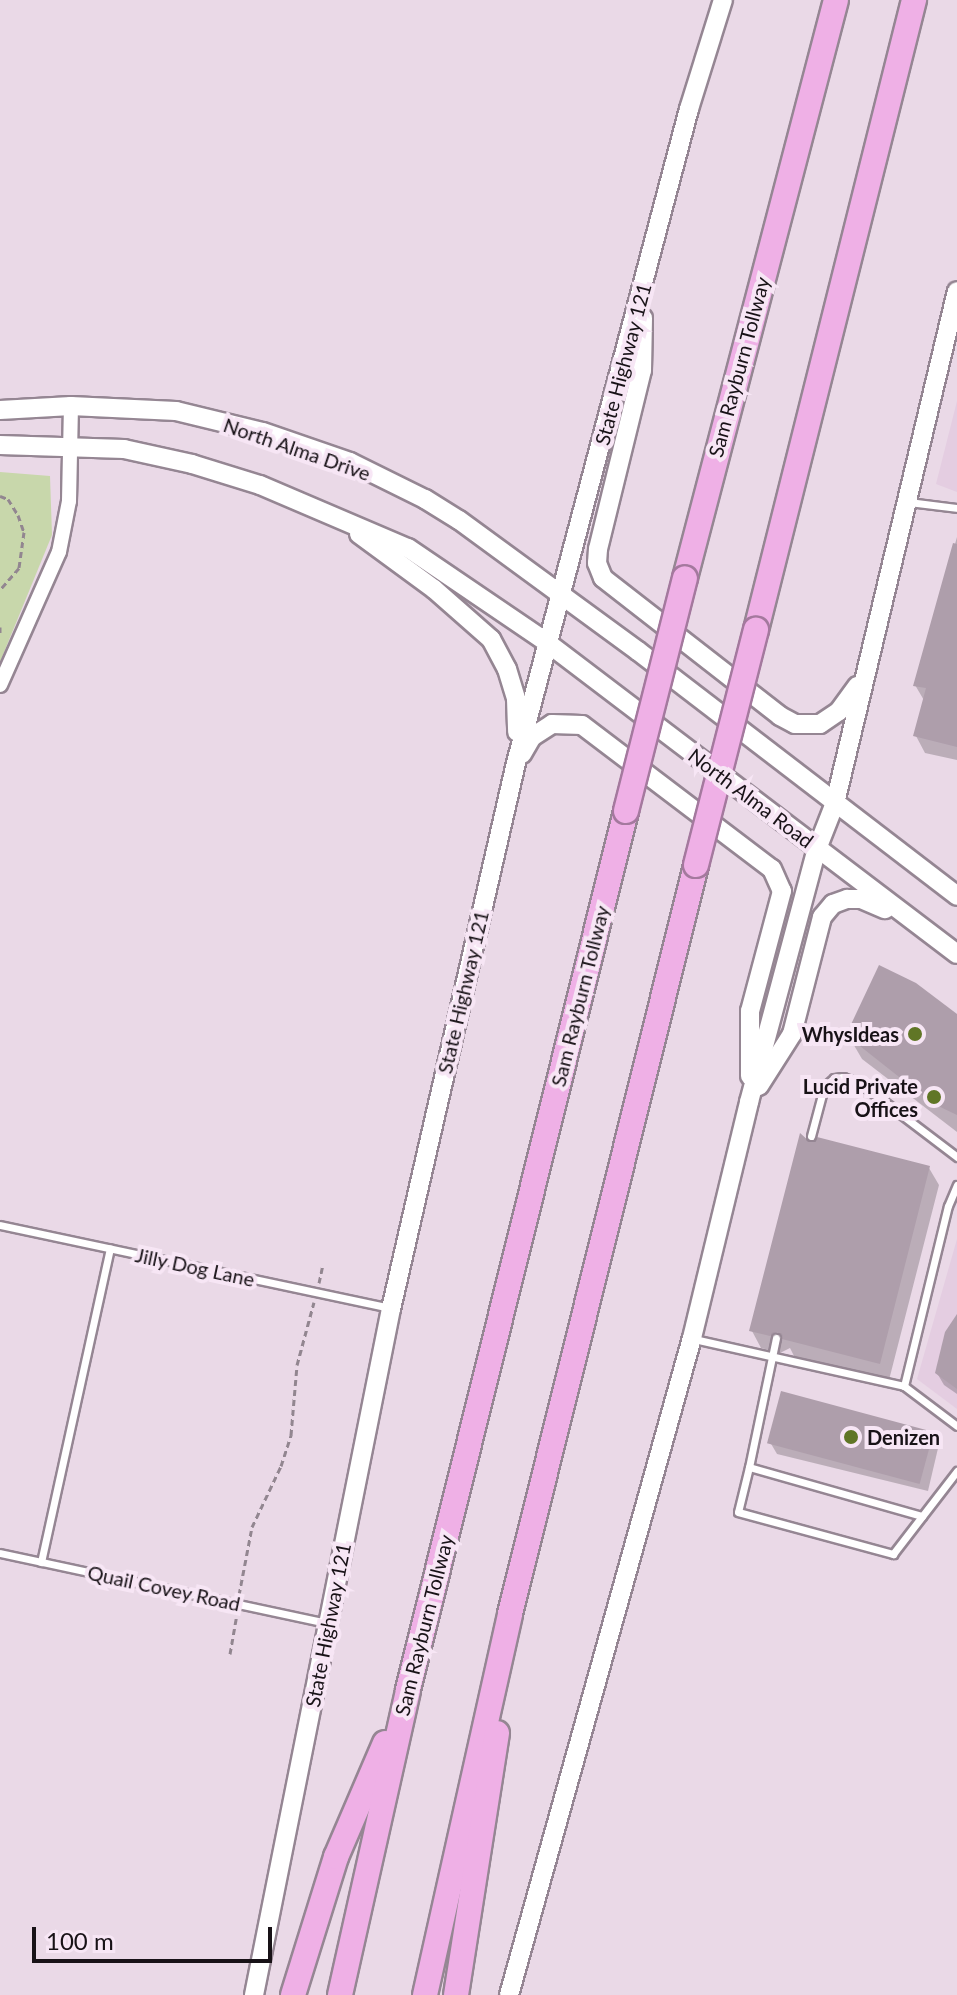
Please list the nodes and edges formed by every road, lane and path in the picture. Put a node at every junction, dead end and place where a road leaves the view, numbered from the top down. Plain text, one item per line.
1 (723, 0) edge
2 (836, 0) edge
3 (914, 3) edge
4 (643, 291) junction
5 (957, 291) edge
6 (71, 406) junction
7 (0, 410) edge
8 (0, 445) edge
9 (72, 446) junction
10 (0, 496) edge
11 (908, 502) junction
12 (957, 508) edge
13 (334, 515) junction
14 (0, 590) edge
15 (559, 594) junction
16 (0, 627) edge
17 (0, 634) edge
18 (545, 641) junction
19 (861, 680) junction
20 (0, 685) edge
21 (515, 767) junction
22 (835, 803) junction
23 (817, 849) junction
24 (957, 896) edge
25 (912, 920) junction
26 (957, 954) edge
27 (749, 1102) junction
28 (811, 1136) dead end
29 (957, 1157) edge
30 (957, 1185) edge
31 (0, 1225) edge
32 (110, 1249) junction
33 (323, 1264) dead end
34 (319, 1283) dead end
35 (313, 1305) dead end
36 (391, 1309) junction
37 (692, 1338) junction
38 (776, 1338) dead end
39 (771, 1356) junction
40 (904, 1386) junction
41 (957, 1426) edge
42 (749, 1467) junction
43 (957, 1471) edge
44 (922, 1516) junction
45 (0, 1553) edge
46 (41, 1562) junction
47 (239, 1594) dead end
48 (510, 1614) junction
49 (236, 1617) dead end
50 (329, 1624) junction
51 (230, 1654) dead end
52 (408, 1690) junction
53 (254, 1995) edge
54 (293, 1995) edge
55 (340, 1995) edge
56 (425, 1995) edge
57 (456, 1995) edge
58 (509, 1995) edge

1 - 4 main road, State Highway 121
2 - 52 highway, Sam Rayburn Tollway, bridge
3 - 48 highway, bridge
4 - 15 main road, State Highway 121
4 - 19 main road
5 - 11 main road
6 - 7 main road, North Alma Drive
6 - 9 street
6 - 15 main road, North Alma Drive
8 - 9 main road
9 - 13 main road
9 - 20 street
10 - 14 path
11 - 12 lane
11 - 19 main road
13 - 18 main road
13 - 21 main road
15 - 18 main road, State Highway 121
15 - 22 main road
16 - 17 path
18 - 21 main road, State Highway 121
18 - 23 main road, North Alma Road
19 - 22 main road
21 - 27 main road
21 - 36 main road, State Highway 121
22 - 23 main road
22 - 24 main road
23 - 25 main road, North Alma Road
23 - 27 main road
25 - 26 main road, North Alma Road
25 - 27 main road
27 - 37 main road
28 - 29 lane
30 - 40 lane
31 - 32 lane, Jilly Dog Lane
32 - 36 lane, Jilly Dog Lane
32 - 46 lane
33 - 34 path
35 - 47 path
36 - 50 main road, State Highway 121
37 - 39 lane
37 - 58 main road
38 - 39 lane
39 - 40 lane
39 - 42 lane
40 - 41 lane
42 - 44 lane
42 - 44 lane
43 - 44 lane
45 - 46 lane, Quail Covey Road
46 - 50 lane, Quail Covey Road
48 - 56 highway
48 - 57 highway
49 - 51 path
50 - 53 main road, State Highway 121
52 - 54 highway
52 - 55 highway, Sam Rayburn Tollway

